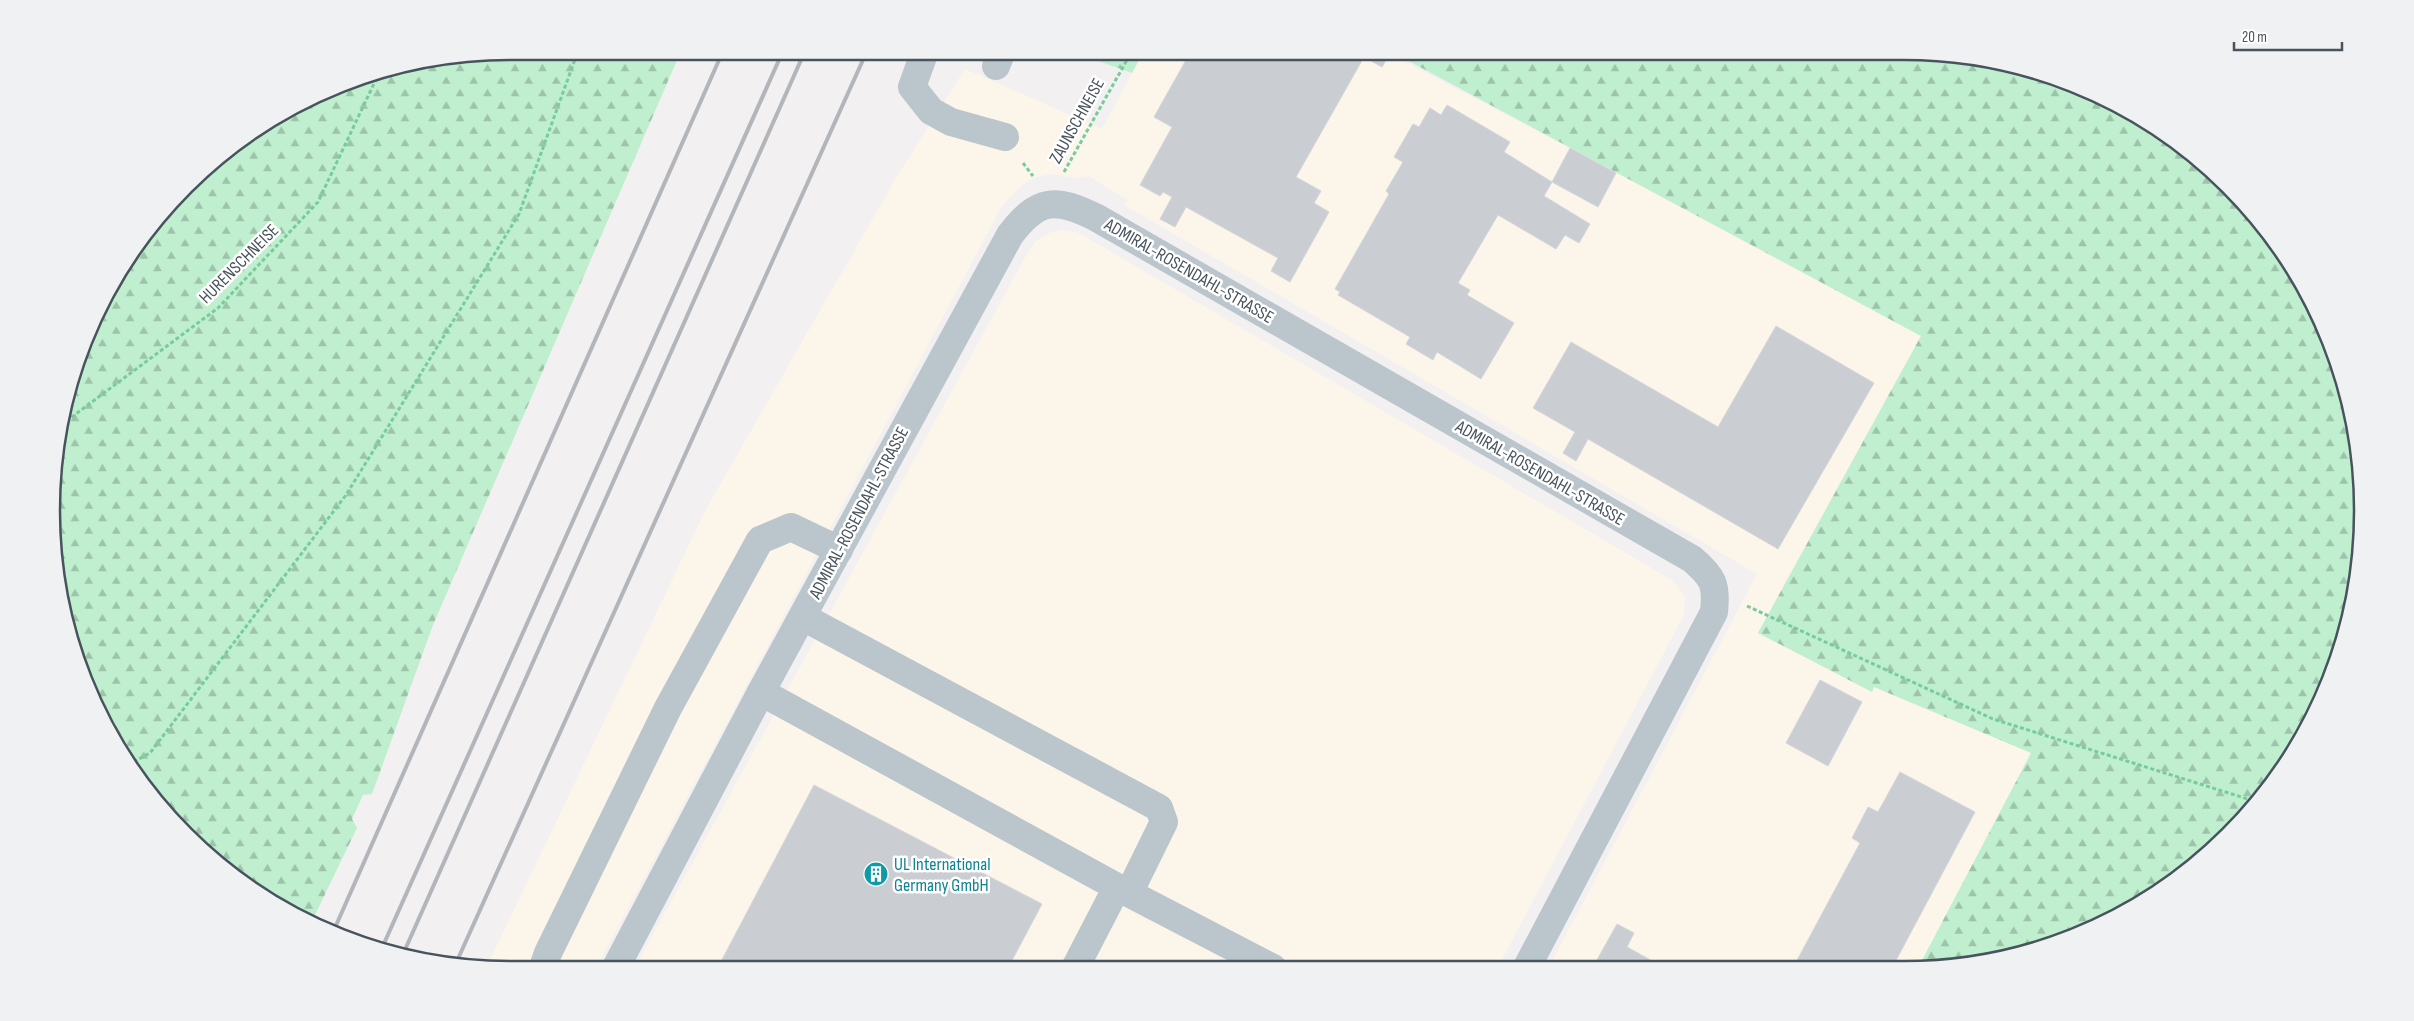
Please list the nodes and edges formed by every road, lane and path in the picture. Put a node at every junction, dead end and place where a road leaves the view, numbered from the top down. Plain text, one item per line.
1 (575, 60) edge
2 (922, 60) edge
3 (1127, 60) edge
4 (375, 81) edge
5 (1005, 137) dead end
6 (1044, 204) junction
7 (70, 419) edge
8 (839, 550) junction
9 (1716, 592) junction
10 (803, 617) junction
11 (761, 692) junction
12 (136, 761) edge
13 (2249, 799) edge
14 (1123, 890) junction
15 (545, 961) edge
16 (620, 961) edge
17 (1079, 961) edge
18 (1260, 961) edge
19 (1530, 961) edge

1 - 12 path
2 - 5 street
3 - 6 path, ZAUNSCHNEISE
4 - 7 path, HURENSCHNEISE
6 - 8 street, ADMIRAL-ROSENDAHL-STRASSE
6 - 9 street, ADMIRAL-ROSENDAHL-STRASSE
8 - 10 street, ADMIRAL-ROSENDAHL-STRASSE
8 - 15 street
9 - 13 path
9 - 19 street
10 - 11 street, ADMIRAL-ROSENDAHL-STRASSE
10 - 14 street
11 - 14 street
11 - 16 street, ADMIRAL-ROSENDAHL-STRASSE
14 - 17 street
14 - 18 street

